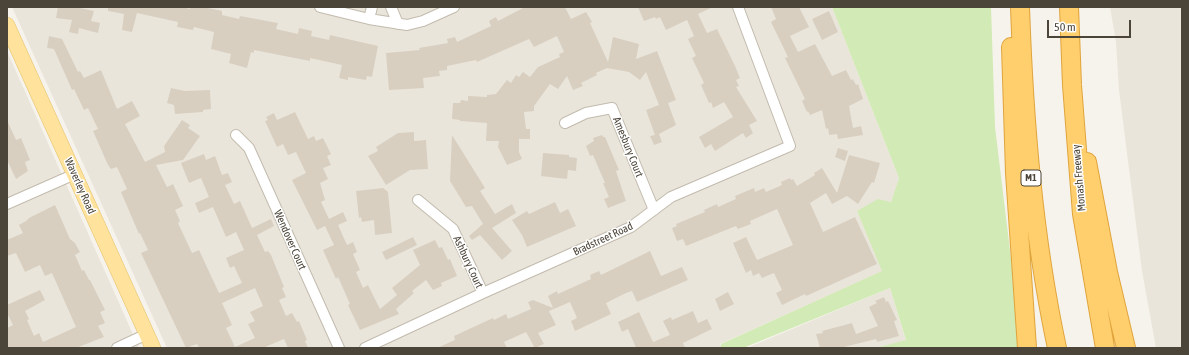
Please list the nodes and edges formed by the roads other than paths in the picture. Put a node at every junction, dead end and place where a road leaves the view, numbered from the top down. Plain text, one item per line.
1 (320, 7) edge
2 (372, 7) edge
3 (391, 7) edge
4 (454, 7) edge
5 (738, 7) edge
6 (1012, 7) edge
7 (1020, 7) edge
8 (1069, 7) edge
9 (369, 19) junction
10 (398, 24) junction
11 (7, 25) edge
12 (1072, 85) junction
13 (564, 123) dead end
14 (236, 135) dead end
15 (75, 174) junction
16 (418, 200) dead end
17 (7, 204) edge
18 (654, 210) junction
19 (483, 292) junction
20 (147, 334) junction
21 (117, 348) edge
22 (153, 348) edge
23 (339, 348) edge
24 (365, 348) edge
25 (1027, 348) edge
26 (1057, 348) edge
27 (1105, 348) edge
28 (1126, 348) edge

1 - 9 street
2 - 9 street
3 - 10 street
4 - 10 street
5 - 18 street, Bradstreet Road
6 - 25 highway
7 - 26 highway, M1
8 - 12 highway, Monash Freeway
9 - 10 street
11 - 15 main road, Waverley Road
12 - 27 highway, Monash Freeway
12 - 28 highway
13 - 18 street, Amesbury Court
14 - 23 street, Wendover Court
15 - 17 street
15 - 20 main road, Waverley Road
16 - 19 street, Ashbury Court
18 - 19 street, Bradstreet Road
19 - 24 street, Bradstreet Road
20 - 21 street
20 - 22 main road, Waverley Road

